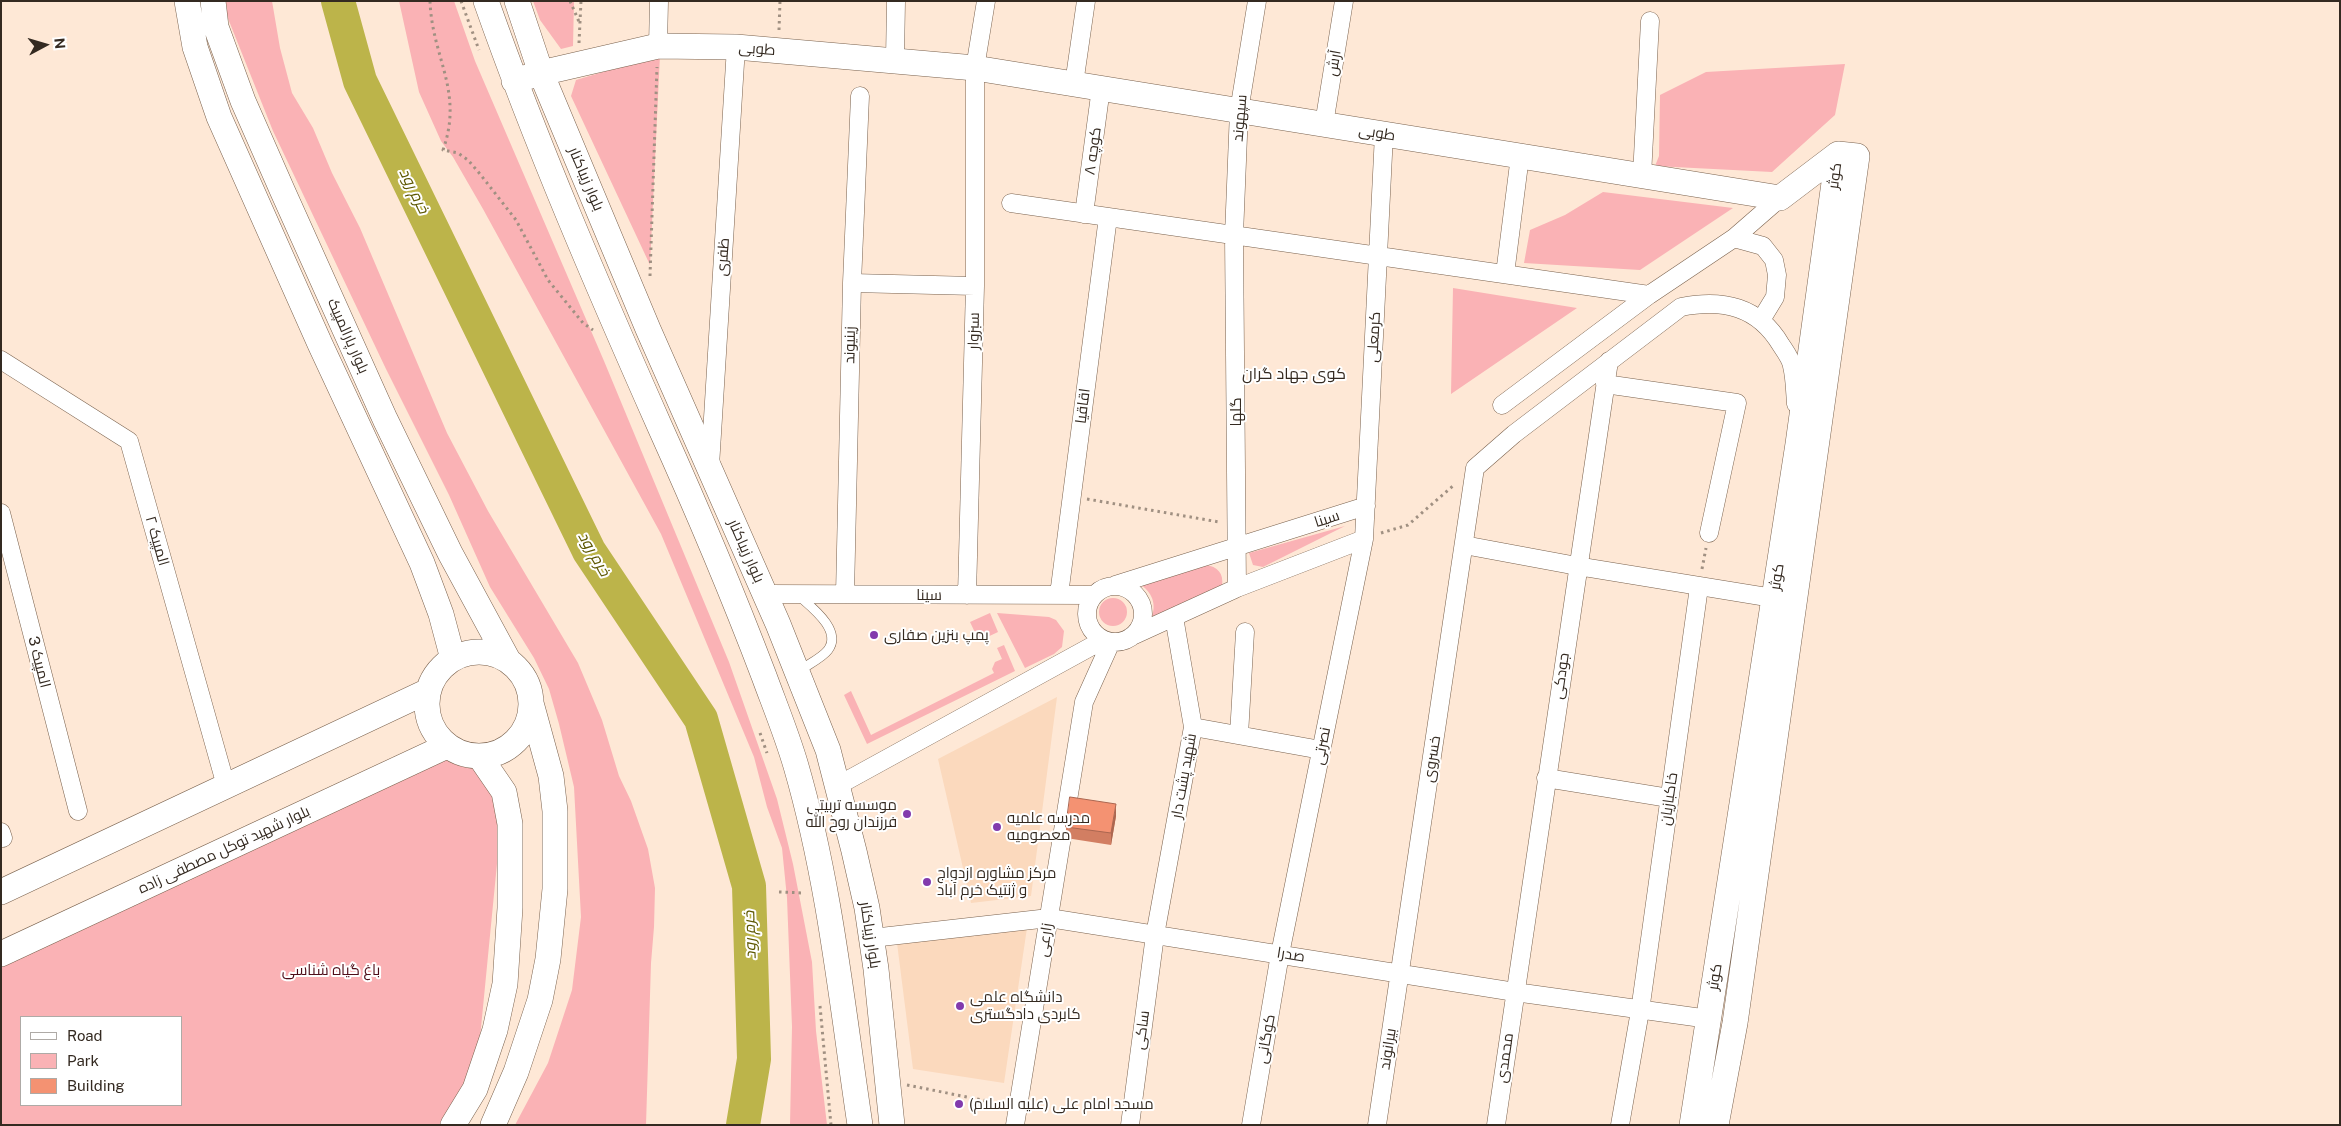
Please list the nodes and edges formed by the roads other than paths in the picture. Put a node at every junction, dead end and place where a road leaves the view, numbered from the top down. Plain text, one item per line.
1 (187, 1) edge
2 (213, 1) edge
3 (486, 1) edge
4 (517, 1) edge
5 (659, 1) edge
6 (896, 1) edge
7 (986, 1) edge
8 (1086, 1) edge
9 (1257, 1) edge
10 (1344, 1) edge
11 (1650, 21) dead end
12 (658, 46) junction
13 (736, 47) junction
14 (894, 59) junction
15 (975, 68) junction
16 (541, 73) junction
17 (514, 81) junction
18 (1074, 84) junction
19 (1101, 88) junction
20 (860, 96) dead end
21 (1239, 111) junction
22 (1324, 124) junction
23 (1384, 134) junction
24 (1838, 154) junction
25 (1520, 156) junction
26 (1642, 176) junction
27 (1780, 198) junction
28 (1011, 203) dead end
29 (1084, 214) junction
30 (1108, 217) junction
31 (1234, 235) junction
32 (1734, 238) junction
33 (1378, 256) junction
34 (1505, 274) junction
35 (852, 283) junction
36 (975, 286) junction
37 (1649, 295) junction
38 (1761, 320) junction
39 (1, 360) edge
40 (1609, 361) junction
41 (1605, 384) junction
42 (1502, 405) dead end
43 (1798, 444) junction
44 (710, 468) junction
45 (1366, 506) junction
46 (1, 513) edge
47 (1709, 533) road end
48 (1364, 539) junction
49 (1464, 545) junction
50 (1237, 548) junction
51 (1577, 566) junction
52 (1115, 585) junction
53 (1699, 587) junction
54 (1237, 588) junction
55 (765, 594) junction
56 (796, 594) junction
57 (845, 594) junction
58 (967, 595) junction
59 (1059, 595) junction
60 (1092, 596) junction
61 (1784, 600) junction
62 (1174, 617) junction
63 (1245, 632) dead end
64 (1132, 636) junction
65 (1107, 641) junction
66 (453, 658) junction
67 (508, 660) junction
68 (796, 673) junction
69 (428, 691) junction
70 (531, 702) junction
71 (1193, 727) junction
72 (1239, 735) junction
73 (447, 746) junction
74 (828, 750) junction
75 (1321, 750) junction
76 (480, 757) junction
77 (795, 763) junction
78 (1546, 778) junction
79 (226, 786) junction
80 (838, 786) junction
81 (1669, 798) junction
82 (78, 811) dead end
83 (1, 892) edge
84 (1049, 918) junction
85 (1155, 935) junction
86 (872, 938) junction
87 (1, 954) edge
88 (1280, 954) junction
89 (1400, 974) junction
90 (1515, 992) junction
91 (1640, 1011) junction
92 (1709, 1019) junction
93 (1735, 1023) junction
94 (453, 1125) edge
95 (493, 1125) edge
96 (860, 1125) edge
97 (892, 1125) edge
98 (1015, 1125) edge
99 (1130, 1125) edge
100 (1251, 1125) edge
101 (1377, 1125) edge
102 (1496, 1125) edge
103 (1620, 1125) edge
104 (1692, 1125) edge
105 (1716, 1125) edge

1 - 66 main road, بلوار پارالمپیک
2 - 67 main road, بلوار پارالمپیک
3 - 17 main road, بلوار زیباکنار
4 - 16 main road, بلوار زیباکنار
5 - 12 street
6 - 14 street
7 - 15 street
8 - 18 street
9 - 21 street, سپهوند
10 - 22 street, آرش
11 - 26 street
12 - 13 main road, طوبی
12 - 16 main road, طوبی
13 - 14 main road, طوبی
13 - 44 street, ظفری
14 - 15 main road, طوبی
15 - 18 main road, طوبی
15 - 36 street, سبزوار
16 - 17 main road, طوبی
16 - 44 main road, بلوار زیباکنار
17 - 77 main road, بلوار زیباکنار
18 - 19 main road, طوبی
19 - 21 main road, طوبی
19 - 29 street, کوچه ۸
20 - 35 street, زینیوند
21 - 22 main road, طوبی
21 - 31 street, سپهوند
22 - 23 main road, طوبی
23 - 25 main road, طوبی
23 - 33 street, کرمعلی
24 - 27 main road
24 - 43 main road, کوثر
24 - 61 main road, کوثر
25 - 26 main road, طوبی
25 - 34 street
26 - 27 main road, طوبی
27 - 32 street
28 - 29 street
29 - 30 street
30 - 31 street
30 - 59 street, اقاقیا
31 - 33 street
31 - 50 street, گلها
32 - 37 street
32 - 38 street
33 - 34 street
33 - 45 street, کرمعلی
34 - 37 street
35 - 36 street
35 - 57 street, زینیوند
36 - 58 street, سبزوار
37 - 42 street
38 - 40 street
38 - 43 street
39 - 79 street, المپیک ۲
40 - 41 street, جودکی
40 - 49 street, خسروی
41 - 47 street
41 - 51 street, جودکی
43 - 61 main road, کوثر
44 - 55 main road, بلوار زیباکنار
45 - 48 street, کرمعلی
45 - 50 street, سینا
46 - 82 street, المپیک 3
48 - 54 street
48 - 75 street, نصرتی
49 - 51 street
49 - 89 street, خسروی
50 - 52 street, سینا
50 - 54 street, گلها
51 - 53 street
51 - 78 street, جودکی
52 - 60 street
52 - 64 street
53 - 61 street
53 - 81 street, خاکبازیان
54 - 62 street
55 - 56 street, سینا
55 - 68 main road, بلوار زیباکنار
56 - 57 street, سینا
56 - 68 lane
57 - 58 street, سینا
58 - 59 street, سینا
59 - 60 street, سینا
60 - 65 street
61 - 92 main road, کوثر
61 - 93 main road, کوثر
62 - 64 street
62 - 71 street, شهید پشت دار
63 - 72 street
64 - 65 street
65 - 80 street
65 - 84 street, زارعی
66 - 67 main road
66 - 69 main road
67 - 70 main road
68 - 74 main road, بلوار زیباکنار
69 - 73 main road
69 - 79 main road
70 - 76 main road
70 - 95 main road
71 - 72 street
71 - 85 street, شهید پشت دار
72 - 75 street
73 - 76 main road
73 - 87 main road, بلوار شهید توکل مصطفی زاده
74 - 77 main road
74 - 80 main road, بلوار زیباکنار
75 - 88 street, نصرتی
76 - 94 main road
77 - 96 main road, بلوار زیباکنار
78 - 81 street
78 - 90 street, جودکی
79 - 83 main road
80 - 86 main road, بلوار زیباکنار
81 - 91 street, خاکبازیان
84 - 85 street, صدرا
84 - 86 street, صدرا
84 - 98 street, زارعی
85 - 88 street, صدرا
85 - 99 street, ساکی
86 - 97 main road, بلوار زیباکنار
88 - 89 street, صدرا
88 - 100 street, کوگانی
89 - 90 street, صدرا
89 - 101 street, بیرانوند
90 - 91 street, صدرا
90 - 102 street, محمدی
91 - 92 street, صدرا
91 - 103 street
92 - 93 main road
92 - 104 main road, کوثر
93 - 105 main road, کوثر

